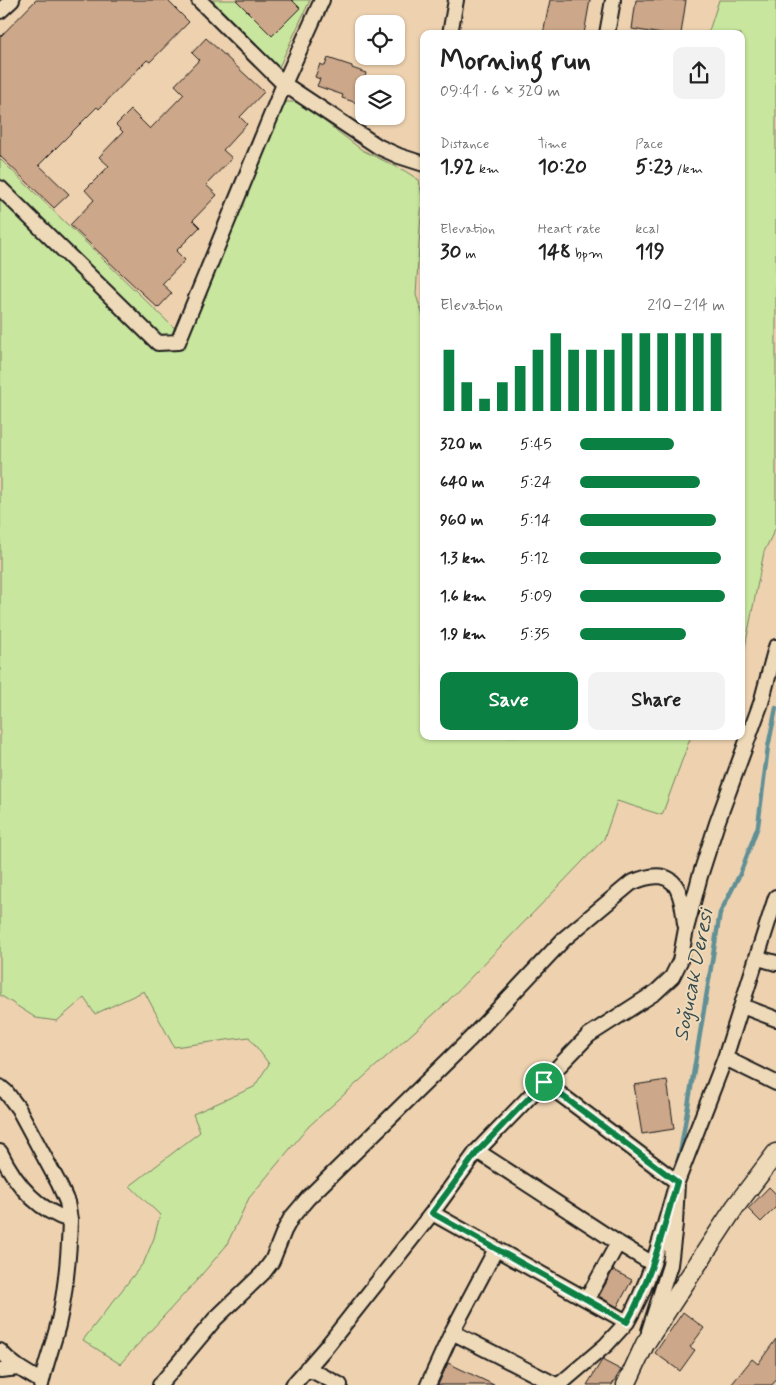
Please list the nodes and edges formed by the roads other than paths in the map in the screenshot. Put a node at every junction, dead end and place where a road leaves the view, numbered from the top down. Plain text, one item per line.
1 (12, 0) edge
2 (199, 0) edge
3 (322, 0) edge
4 (456, 0) edge
5 (613, 0) edge
6 (0, 11) edge
7 (451, 30) edge
8 (608, 30) edge
9 (284, 84) junction
10 (420, 163) edge
11 (0, 188) edge
12 (776, 647) edge
13 (776, 898) edge
14 (686, 929) junction
15 (758, 958) junction
16 (776, 962) edge
17 (742, 1006) junction
18 (776, 1019) edge
19 (725, 1058) junction
20 (544, 1082) junction
21 (776, 1083) edge
22 (0, 1087) edge
23 (478, 1151) junction
24 (0, 1152) edge
25 (776, 1153) edge
26 (677, 1182) junction
27 (432, 1213) junction
28 (70, 1220) junction
29 (618, 1244) junction
30 (496, 1249) junction
31 (653, 1264) junction
32 (587, 1299) junction
33 (627, 1322) junction
34 (452, 1332) junction
35 (645, 1344) junction
36 (0, 1352) edge
37 (19, 1368) junction
38 (307, 1368) junction
39 (0, 1370) edge
40 (41, 1383) edge
41 (160, 1385) edge
42 (293, 1385) edge
43 (340, 1385) edge
44 (428, 1385) edge
45 (558, 1385) edge
46 (626, 1385) edge

1 - 6 street
2 - 9 street
3 - 9 street
4 - 7 street
5 - 8 street
9 - 10 street
9 - 11 street
12 - 14 street
13 - 15 street
14 - 20 street
14 - 41 street
15 - 16 street
15 - 17 street
17 - 18 street
17 - 19 street
19 - 21 street
19 - 26 street
20 - 23 street
20 - 26 street
22 - 28 street
23 - 27 street
23 - 29 street
24 - 28 street
25 - 35 street
26 - 31 street
26 - 35 street
27 - 30 street
27 - 38 street
28 - 40 street
29 - 31 street
29 - 32 street
30 - 32 street
30 - 34 street
31 - 33 street
32 - 33 street
33 - 45 street
34 - 44 street
34 - 45 street
35 - 46 street
36 - 37 street
37 - 39 street
37 - 40 street
38 - 42 street
38 - 43 street

